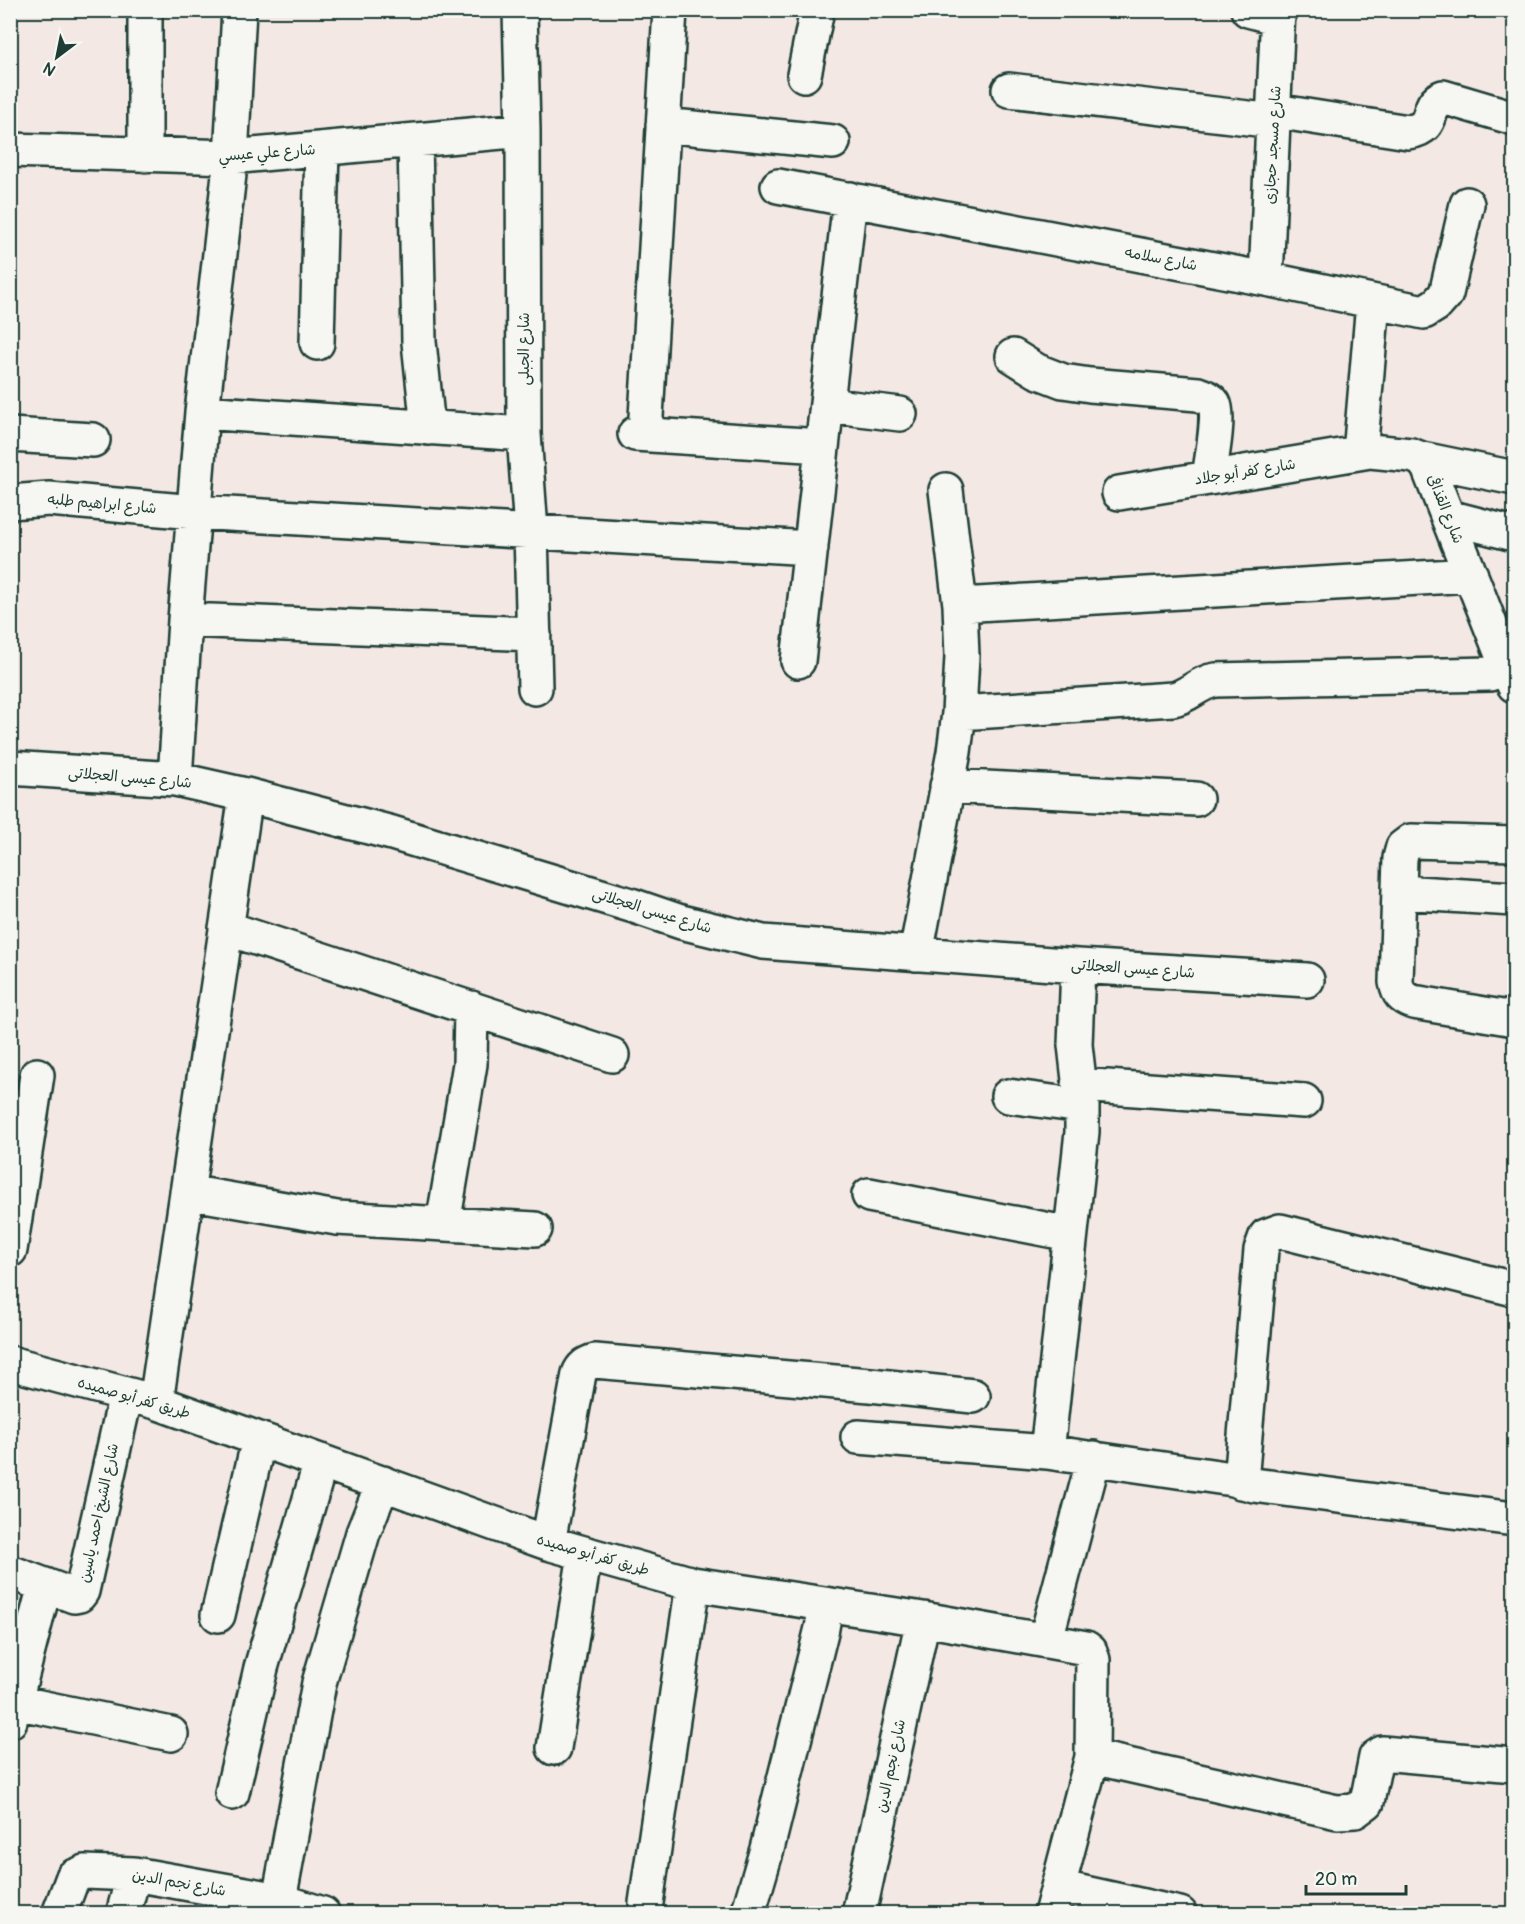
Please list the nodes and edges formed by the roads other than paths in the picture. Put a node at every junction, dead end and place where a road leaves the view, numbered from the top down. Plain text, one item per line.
1 (145, 10) edge
2 (239, 10) edge
3 (520, 10) edge
4 (670, 10) edge
5 (817, 10) edge
6 (1268, 13) edge
7 (804, 75) dead end
8 (1009, 90) dead end
9 (1275, 116) junction
10 (1515, 118) edge
11 (663, 125) junction
12 (523, 130) junction
13 (415, 140) junction
14 (833, 142) dead end
15 (322, 149) junction
16 (10, 150) edge
17 (145, 155) junction
18 (231, 157) junction
19 (778, 186) dead end
20 (850, 199) junction
21 (1467, 204) dead end
22 (1266, 279) junction
23 (1373, 302) junction
24 (317, 343) dead end
25 (1013, 356) dead end
26 (827, 405) junction
27 (202, 412) junction
28 (900, 414) dead end
29 (428, 428) junction
30 (524, 434) junction
31 (10, 435) edge
32 (93, 440) dead end
33 (822, 446) junction
34 (1370, 452) junction
35 (1422, 459) junction
36 (1209, 477) junction
37 (1515, 478) edge
38 (946, 490) dead end
39 (1119, 493) dead end
40 (10, 502) edge
41 (194, 512) junction
42 (1448, 517) junction
43 (531, 531) junction
44 (1515, 534) edge
45 (811, 548) junction
46 (1471, 575) junction
47 (960, 605) junction
48 (185, 620) junction
49 (534, 634) junction
50 (798, 662) dead end
51 (1512, 671) edge
52 (535, 688) dead end
53 (959, 713) junction
54 (10, 768) edge
55 (175, 779) junction
56 (947, 786) junction
57 (246, 795) junction
58 (1196, 799) dead end
59 (1515, 844) edge
60 (1399, 892) junction
61 (1515, 899) edge
62 (226, 928) junction
63 (916, 954) junction
64 (1078, 966) junction
65 (1307, 980) dead end
66 (471, 1008) junction
67 (1515, 1019) edge
68 (612, 1055) dead end
69 (37, 1076) dead end
70 (1081, 1095) junction
71 (1008, 1096) dead end
72 (1304, 1101) dead end
73 (187, 1192) junction
74 (869, 1195) dead end
75 (443, 1224) junction
76 (535, 1229) dead end
77 (1071, 1234) junction
78 (10, 1250) edge
79 (1515, 1289) edge
80 (10, 1363) edge
81 (973, 1396) dead end
82 (141, 1398) junction
83 (858, 1437) dead end
84 (259, 1439) junction
85 (1047, 1452) junction
86 (1094, 1458) junction
87 (321, 1461) junction
88 (1241, 1482) junction
89 (383, 1483) junction
90 (1515, 1519) edge
91 (548, 1543) junction
92 (585, 1554) junction
93 (10, 1572) edge
94 (693, 1584) junction
95 (45, 1585) junction
96 (826, 1605) junction
97 (218, 1615) dead end
98 (923, 1619) junction
99 (1046, 1640) junction
100 (13, 1712) edge
101 (171, 1734) dead end
102 (554, 1748) dead end
103 (1092, 1757) junction
104 (1515, 1766) edge
105 (232, 1793) dead end
106 (134, 1874) junction
107 (279, 1900) junction
108 (1054, 1900) edge
109 (646, 1903) dead end
110 (59, 1914) edge
111 (123, 1914) edge
112 (323, 1914) edge
113 (748, 1914) edge
114 (859, 1914) edge
115 (1180, 1914) edge

1 - 17 street
2 - 18 street
3 - 12 street, شارع الجبلى
4 - 11 street
5 - 7 street
6 - 9 street, شارع مسجد حجازى
8 - 9 street
9 - 10 street
9 - 22 street, شارع مسجد حجازى
11 - 14 street
11 - 33 street
12 - 13 street, شارع علي عيسي
12 - 30 street, شارع الجبلى
13 - 15 street, شارع علي عيسي
13 - 29 street
15 - 18 street, شارع علي عيسي
15 - 24 street
16 - 17 street, شارع علي عيسي
17 - 18 street, شارع علي عيسي
18 - 27 street
19 - 20 street, شارع سلامه
20 - 22 street, شارع سلامه
20 - 26 street
21 - 23 street, شارع سلامه
22 - 23 street, شارع سلامه
23 - 34 street
25 - 36 street
26 - 28 street
26 - 33 street
27 - 29 street
27 - 41 street
29 - 30 street
30 - 43 street, شارع الجبلى
31 - 32 street
33 - 45 street
34 - 35 street, شارع القذافى
34 - 36 street, شارع كفر أبو جلاد
35 - 37 street
35 - 42 street, شارع القذافى
36 - 39 street, شارع كفر أبو جلاد
38 - 47 street
40 - 41 street, شارع ابراهيم طلبه
41 - 43 street, شارع ابراهيم طلبه
41 - 48 street
42 - 44 street
42 - 46 street, شارع القذافى
43 - 45 street, شارع ابراهيم طلبه
43 - 49 street, شارع الجبلى
45 - 50 street
46 - 47 street
46 - 51 street, شارع القذافى
47 - 53 street
48 - 49 street
48 - 55 street
49 - 52 street, شارع الجبلى
51 - 53 street
53 - 56 street
54 - 55 street, شارع عيسى العجلاتى
55 - 57 street, شارع عيسى العجلاتى
56 - 58 street
56 - 63 street
57 - 62 street
57 - 63 street, شارع عيسى العجلاتى
59 - 60 street
60 - 61 street
60 - 67 street
62 - 66 street
62 - 73 street
63 - 64 street, شارع عيسى العجلاتى
64 - 65 street, شارع عيسى العجلاتى
64 - 70 street
66 - 68 street
66 - 75 street
69 - 78 street
70 - 71 street
70 - 72 street
70 - 77 street
73 - 75 street
73 - 82 street
74 - 77 street
75 - 76 street
77 - 85 street
79 - 88 street
80 - 82 street, طريق كفر أبو صميده
81 - 91 street
82 - 84 street, طريق كفر أبو صميده
82 - 95 street, شارع الشيخ احمد ياسين
83 - 85 street
84 - 87 street, طريق كفر أبو صميده
84 - 97 street
85 - 86 street
86 - 88 street
86 - 99 street
87 - 89 street, طريق كفر أبو صميده
87 - 105 street
88 - 90 street
89 - 91 street, طريق كفر أبو صميده
89 - 107 street
91 - 92 street, طريق كفر أبو صميده
92 - 94 street, طريق كفر أبو صميده
92 - 102 street
93 - 95 street, شارع الشيخ احمد ياسين
94 - 96 street, طريق كفر أبو صميده
94 - 109 street
95 - 100 street
96 - 98 street, طريق كفر أبو صميده
96 - 113 street
98 - 99 street, طريق كفر أبو صميده
98 - 114 street, شارع نجم الدين
99 - 103 street, طريق كفر أبو صميده
100 - 101 street
103 - 104 street
103 - 108 street
106 - 107 street, شارع نجم الدين
106 - 110 street, شارع نجم الدين
106 - 111 street
107 - 112 street, شارع نجم الدين
108 - 115 street

